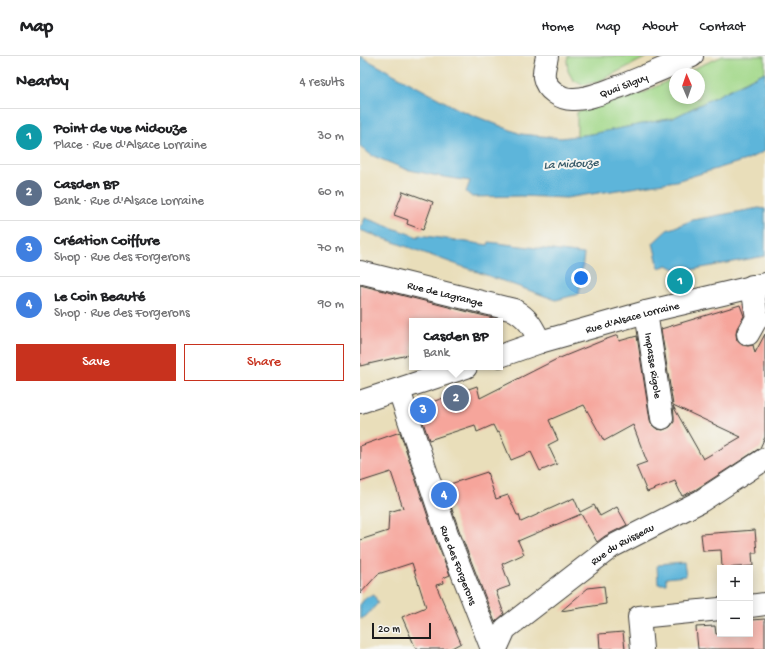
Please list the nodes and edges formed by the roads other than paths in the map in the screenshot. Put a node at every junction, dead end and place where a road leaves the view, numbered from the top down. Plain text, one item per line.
1 (548, 56) edge
2 (692, 56) edge
3 (360, 272) edge
4 (759, 285) edge
5 (646, 312) junction
6 (748, 334) dead end
7 (540, 342) junction
8 (503, 355) edge
9 (457, 370) edge
10 (399, 390) junction
11 (360, 402) edge
12 (662, 418) dead end
13 (765, 460) edge
14 (765, 604) edge
15 (753, 606) edge
16 (717, 609) edge
17 (492, 649) edge
18 (496, 649) edge
19 (642, 649) edge

1 - 2 street, Quai Silguy
3 - 7 street, Rue de Lagrange
4 - 5 street, Rue d'Alsace Lorraine
4 - 6 street
5 - 7 street, Rue d'Alsace Lorraine
5 - 12 street, Impasse Rigole
7 - 8 street, Rue d'Alsace Lorraine
9 - 10 street
10 - 11 street
10 - 17 street, Rue des Forgerons
13 - 18 street, Rue du Ruisseau
14 - 15 street
16 - 19 street

